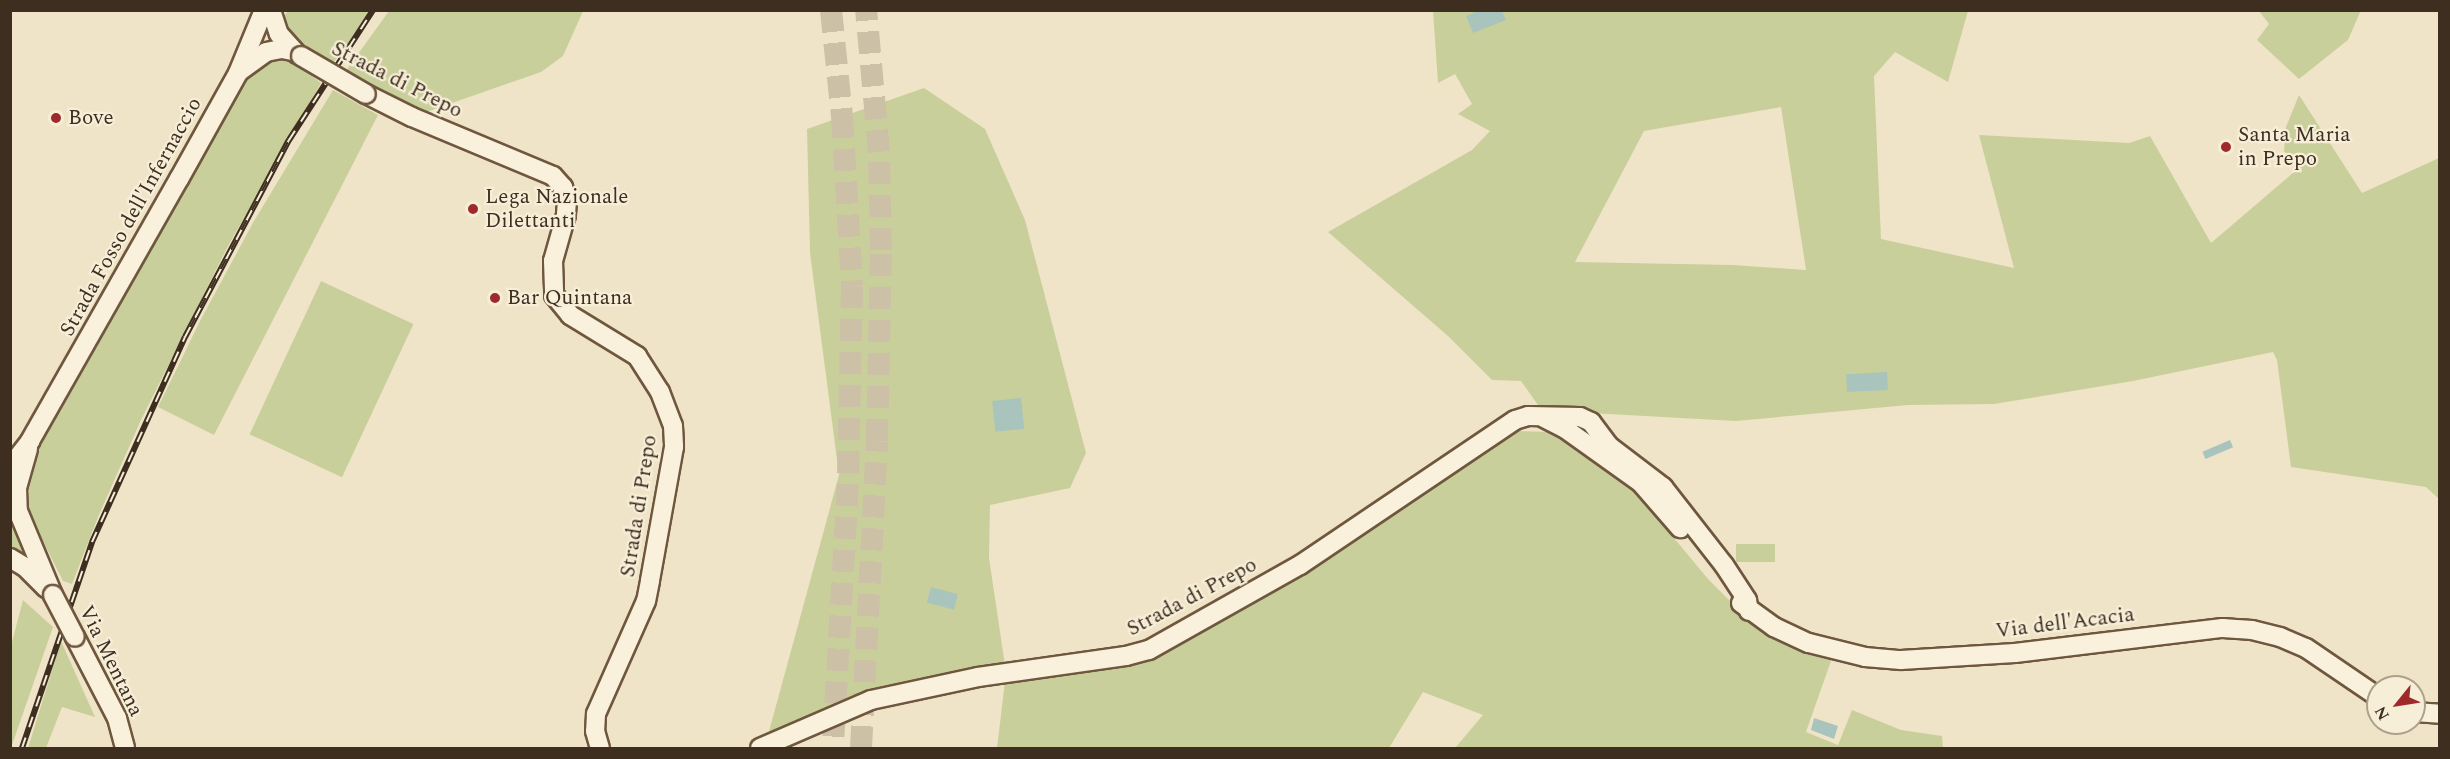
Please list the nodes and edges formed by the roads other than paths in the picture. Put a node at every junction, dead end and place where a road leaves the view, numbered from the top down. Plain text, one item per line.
1 (264, 10) edge
2 (270, 10) edge
3 (296, 54) junction
4 (238, 73) junction
5 (1538, 416) junction
6 (30, 441) junction
7 (10, 467) edge
8 (10, 558) edge
9 (53, 595) junction
10 (1749, 611) junction
11 (2366, 689) edge
12 (125, 748) edge
13 (600, 748) edge
14 (760, 748) edge

1 - 4 street, Strada Fosso dell'Infernaccio
2 - 3 street, Strada di Prepo
3 - 4 street
3 - 13 street, Strada di Prepo, bridge
4 - 6 street, Strada Fosso dell'Infernaccio
5 - 10 street, Via dell'Acacia
5 - 10 street, Strada di Prepo
5 - 14 street, Strada di Prepo
6 - 7 street
6 - 9 street, Via Mentana
8 - 9 street, Via Mentana
9 - 12 street, Via Mentana, bridge
10 - 11 street, Via dell'Acacia

